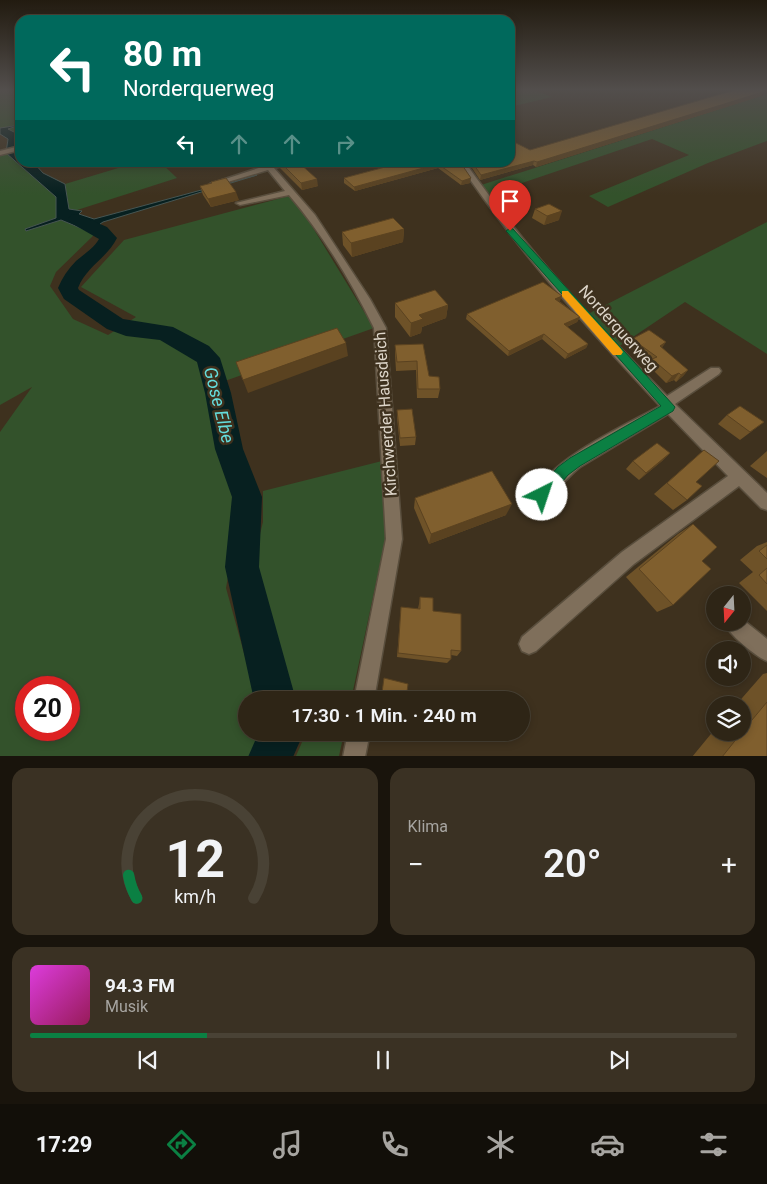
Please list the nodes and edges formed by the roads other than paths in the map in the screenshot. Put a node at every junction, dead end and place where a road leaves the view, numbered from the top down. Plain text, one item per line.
1 (15, 149) edge
2 (0, 153) edge
3 (261, 167) edge
4 (269, 167) edge
5 (464, 167) edge
6 (214, 184) edge
7 (290, 192) junction
8 (240, 203) dead end
9 (715, 371) dead end
10 (667, 405) junction
11 (739, 477) junction
12 (542, 495) dead end
13 (767, 503) edge
14 (743, 631) edge
15 (529, 644) dead end
16 (767, 651) edge
17 (366, 691) edge
18 (357, 741) edge
19 (354, 756) edge

1 - 2 street
3 - 6 street
4 - 7 street, Kirchwerder Hausdeich
5 - 10 street, Norderquerweg
7 - 8 street
7 - 17 street, Kirchwerder Hausdeich
9 - 10 street
10 - 11 street, Norderquerweg
10 - 12 street
11 - 13 street, Norderquerweg
11 - 15 street
14 - 16 street
18 - 19 street

